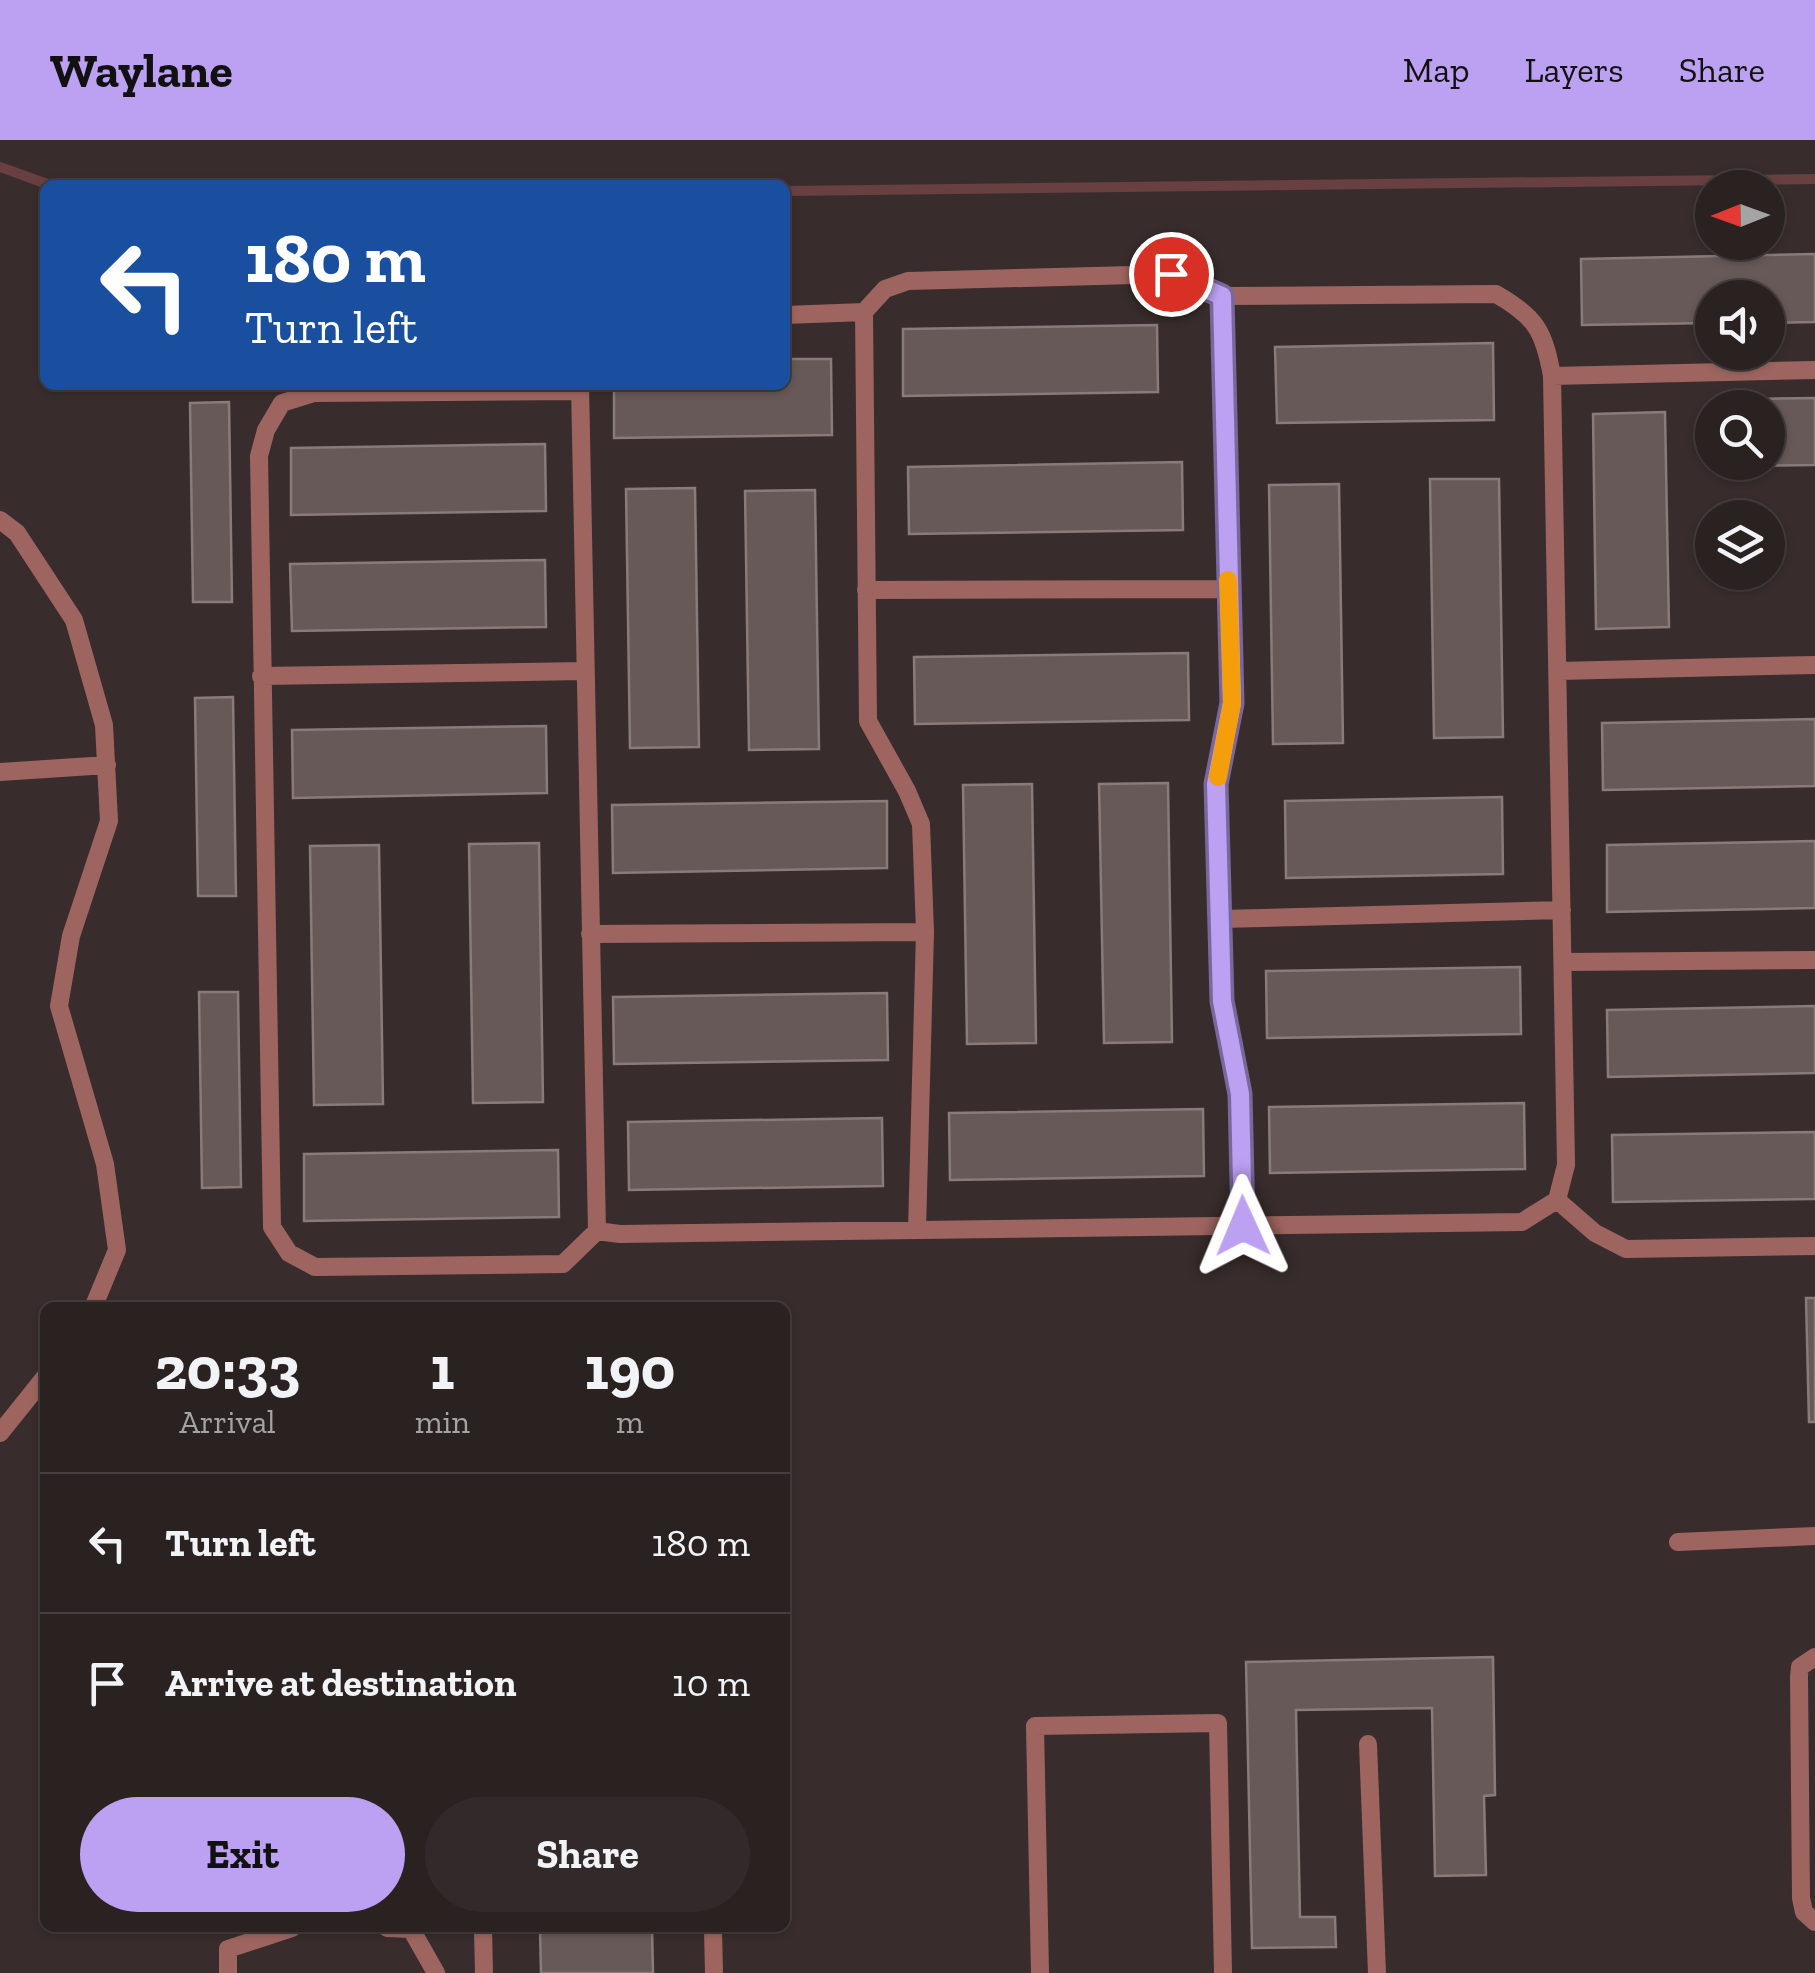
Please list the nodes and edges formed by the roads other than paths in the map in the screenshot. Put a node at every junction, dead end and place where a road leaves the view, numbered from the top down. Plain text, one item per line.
1 (1222, 296) junction
2 (864, 312) junction
3 (790, 315) edge
4 (1815, 370) edge
5 (1552, 376) junction
6 (473, 390) edge
7 (579, 390) edge
8 (0, 520) edge
9 (1228, 589) junction
10 (866, 590) junction
11 (1815, 665) edge
12 (1558, 671) junction
13 (585, 672) junction
14 (262, 676) junction
15 (106, 765) junction
16 (0, 772) edge
17 (1562, 910) junction
18 (1220, 919) junction
19 (925, 932) junction
20 (590, 934) junction
21 (1815, 960) edge
22 (1562, 962) junction
23 (1558, 1200) junction
24 (1243, 1226) junction
25 (917, 1230) junction
26 (597, 1231) junction
27 (1815, 1246) edge
28 (95, 1302) edge
29 (40, 1383) edge
30 (0, 1432) edge
31 (1815, 1536) edge
32 (1678, 1542) dead end
33 (1815, 1657) edge
34 (1368, 1744) dead end
35 (1815, 1922) edge
36 (280, 1932) edge
37 (413, 1932) edge
38 (483, 1932) edge
39 (713, 1932) edge
40 (228, 1973) edge
41 (436, 1973) edge
42 (484, 1973) edge
43 (714, 1973) edge
44 (1040, 1973) edge
45 (1223, 1973) edge
46 (1376, 1973) edge

1 - 2 lane
1 - 5 lane
1 - 9 lane
2 - 3 lane
2 - 10 lane
4 - 5 lane
5 - 12 lane
6 - 14 lane
7 - 13 lane
8 - 15 lane
9 - 10 lane
9 - 18 lane
10 - 19 lane
11 - 12 lane
12 - 17 lane
13 - 14 lane
13 - 20 lane
14 - 26 lane
15 - 16 lane
15 - 28 lane
17 - 18 lane
17 - 22 lane
18 - 24 lane
19 - 20 lane
19 - 25 lane
20 - 26 lane
21 - 22 lane
22 - 23 lane
23 - 24 lane
23 - 27 lane
24 - 25 lane
25 - 26 lane
29 - 30 lane
31 - 32 lane
33 - 35 lane
34 - 46 lane
36 - 40 lane
37 - 41 lane
38 - 42 lane
39 - 43 lane
44 - 45 lane

